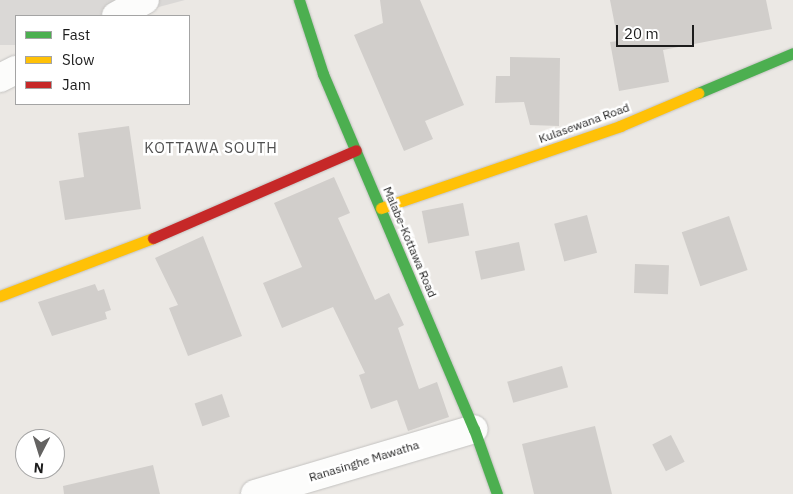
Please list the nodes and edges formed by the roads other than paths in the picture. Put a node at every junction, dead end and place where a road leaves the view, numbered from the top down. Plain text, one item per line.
1 (145, 0) edge
2 (299, 0) edge
3 (118, 15) edge
4 (793, 54) edge
5 (15, 70) edge
6 (0, 78) edge
7 (356, 150) junction
8 (381, 208) junction
9 (0, 296) edge
10 (474, 429) junction
11 (255, 494) edge
12 (497, 494) edge

1 - 3 street
2 - 7 street, Malabe-Kottawa Road
4 - 8 street, Kulasewana Road
5 - 6 street
7 - 8 street, Malabe-Kottawa Road
7 - 9 street
8 - 10 street, Malabe-Kottawa Road
10 - 11 street, Ranasinghe Mawatha
10 - 12 street, Malabe-Kottawa Road

